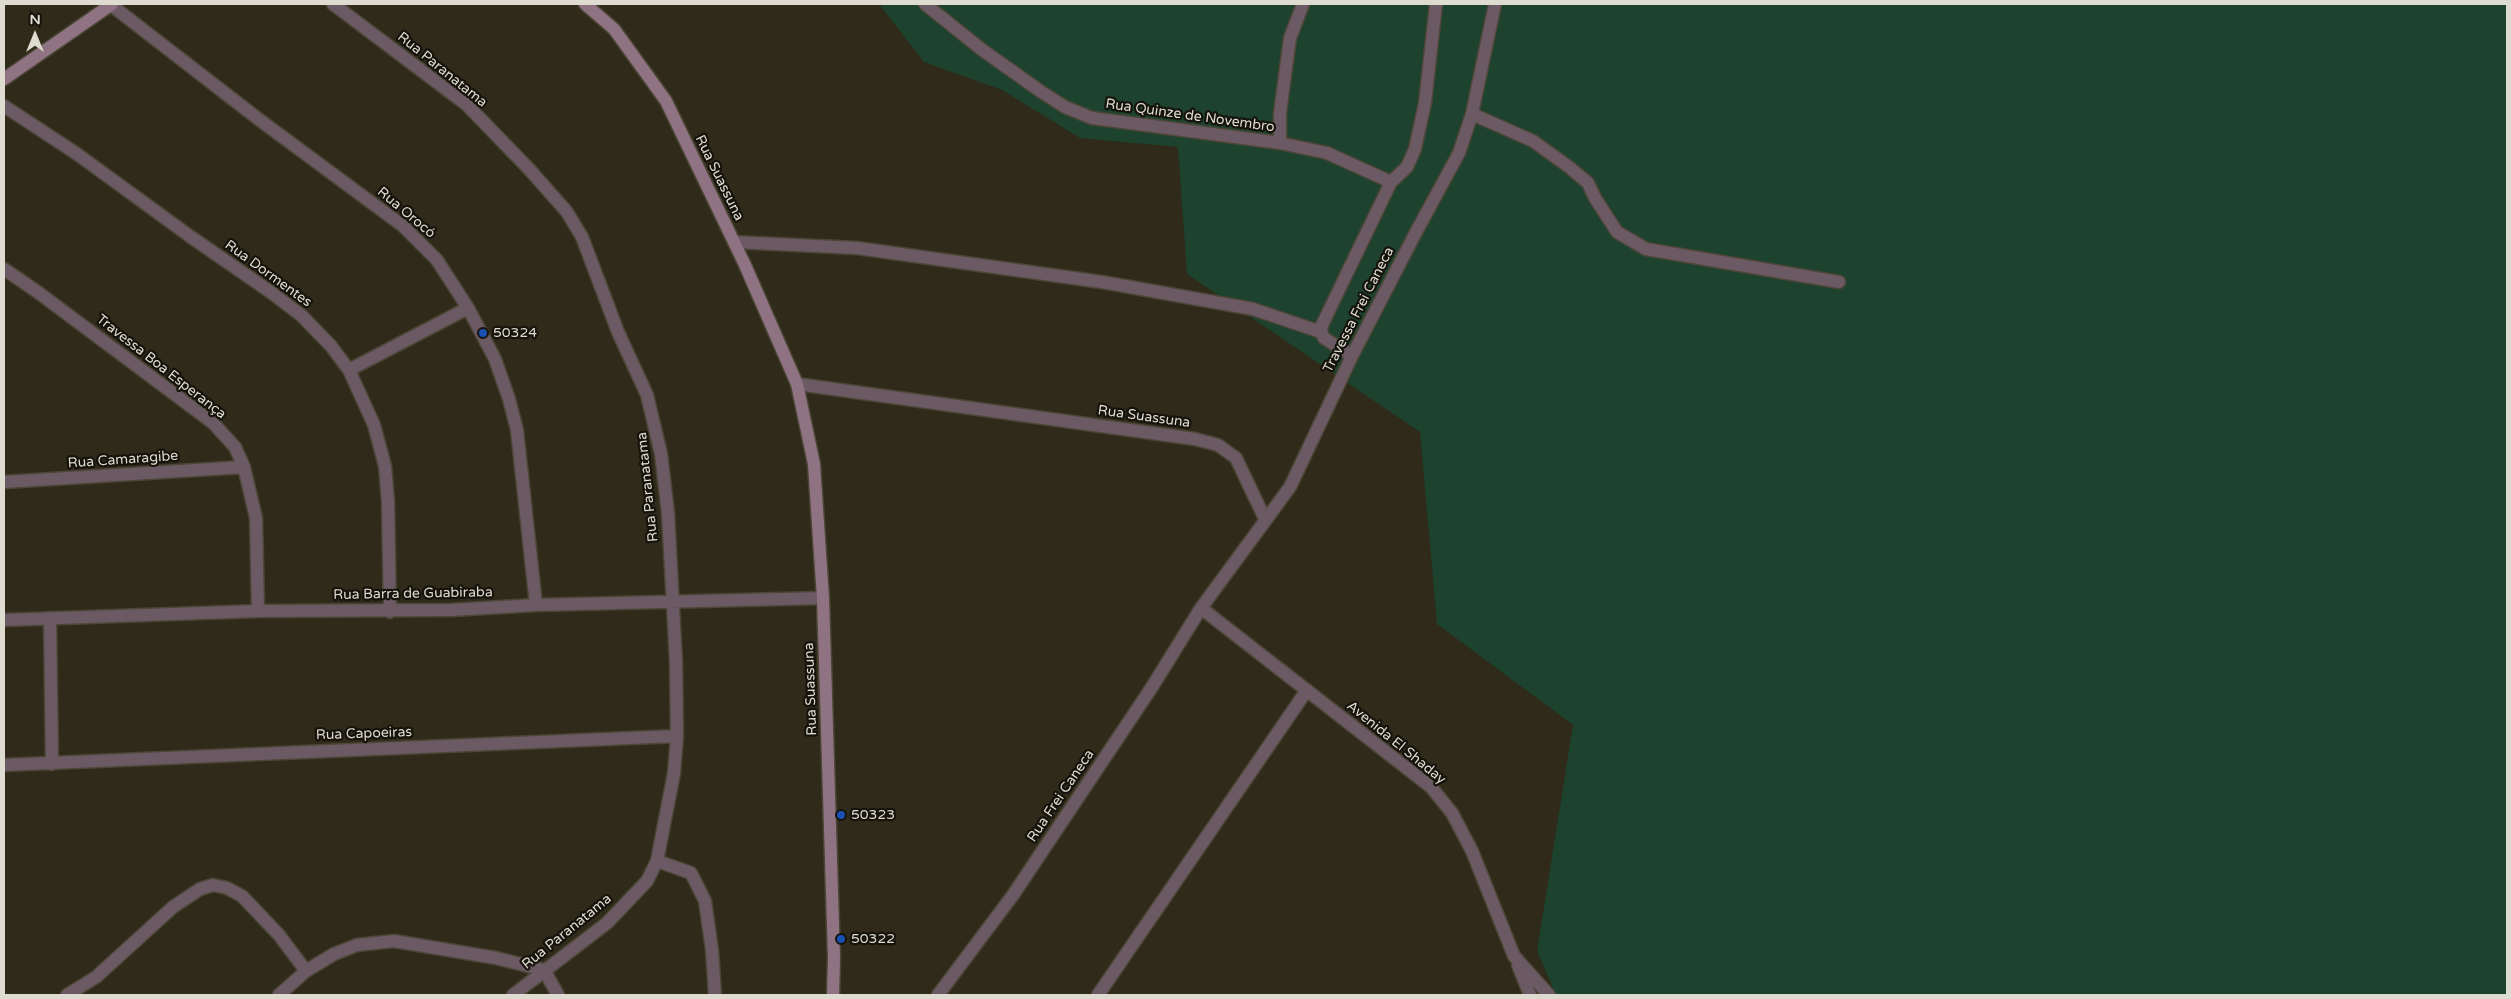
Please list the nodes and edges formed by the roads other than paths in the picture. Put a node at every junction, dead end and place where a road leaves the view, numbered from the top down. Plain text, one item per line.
1 (112, 4) edge
2 (333, 4) edge
3 (585, 4) edge
4 (925, 4) edge
5 (1303, 4) edge
6 (1436, 4) edge
7 (1495, 4) edge
8 (4, 79) edge
9 (4, 106) edge
10 (1472, 114) junction
11 (1280, 143) junction
12 (1391, 182) junction
13 (734, 242) junction
14 (4, 268) edge
15 (1839, 282) dead end
16 (468, 308) junction
17 (1321, 332) junction
18 (1352, 356) junction
19 (349, 370) junction
20 (797, 384) junction
21 (244, 467) junction
22 (4, 482) edge
23 (1265, 519) junction
24 (823, 598) junction
25 (672, 603) junction
26 (536, 606) junction
27 (1201, 608) junction
28 (258, 611) junction
29 (390, 612) junction
30 (50, 618) junction
31 (4, 620) edge
32 (1307, 690) junction
33 (677, 736) junction
34 (52, 764) junction
35 (4, 765) edge
36 (657, 861) junction
37 (1514, 956) junction
38 (544, 970) junction
39 (306, 971) junction
40 (68, 995) edge
41 (279, 995) edge
42 (513, 995) edge
43 (558, 995) edge
44 (715, 995) edge
45 (833, 995) edge
46 (938, 995) edge
47 (1098, 995) edge
48 (1530, 995) edge
49 (1549, 995) edge

1 - 8 street
1 - 16 street, Rua Orocó
2 - 25 street, Rua Paranatama
3 - 13 street, Rua Suassuna
4 - 11 street, Rua Quinze de Novembro
5 - 11 street
6 - 12 street
7 - 10 street, Travessa Frei Caneca
9 - 19 street, Rua Dormentes
10 - 15 street
10 - 18 street, Travessa Frei Caneca
11 - 12 street, Rua Quinze de Novembro
12 - 17 street
13 - 17 street
13 - 20 street, Rua Suassuna
14 - 21 street, Travessa Boa Esperança
16 - 19 street
16 - 26 street, Rua Orocó
17 - 18 street
18 - 23 street, Travessa Frei Caneca
19 - 29 street, Rua Dormentes
20 - 23 street, Rua Suassuna
20 - 24 street, Rua Suassuna
21 - 22 street, Rua Camaragibe
21 - 28 street, Travessa Boa Esperança
23 - 27 street, Travessa Frei Caneca
24 - 25 street, Rua Barra de Guabiraba
24 - 45 street, Rua Suassuna
25 - 26 street, Rua Barra de Guabiraba
25 - 33 street, Rua Paranatama
26 - 29 street, Rua Barra de Guabiraba
27 - 32 street, Avenida El Shaday
27 - 46 street, Rua Frei Caneca
28 - 29 street, Rua Barra de Guabiraba
28 - 30 street, Rua Barra de Guabiraba
30 - 31 street, Rua Barra de Guabiraba
30 - 34 street
32 - 37 street, Avenida El Shaday
32 - 47 street
33 - 34 street, Rua Capoeiras
33 - 36 street, Rua Paranatama
34 - 35 street, Rua Capoeiras
36 - 38 street, Rua Paranatama
36 - 44 street
37 - 48 street
37 - 49 street, Avenida El Shaday
38 - 39 street
38 - 42 street, Rua Paranatama
38 - 43 street
39 - 40 street
39 - 41 street

